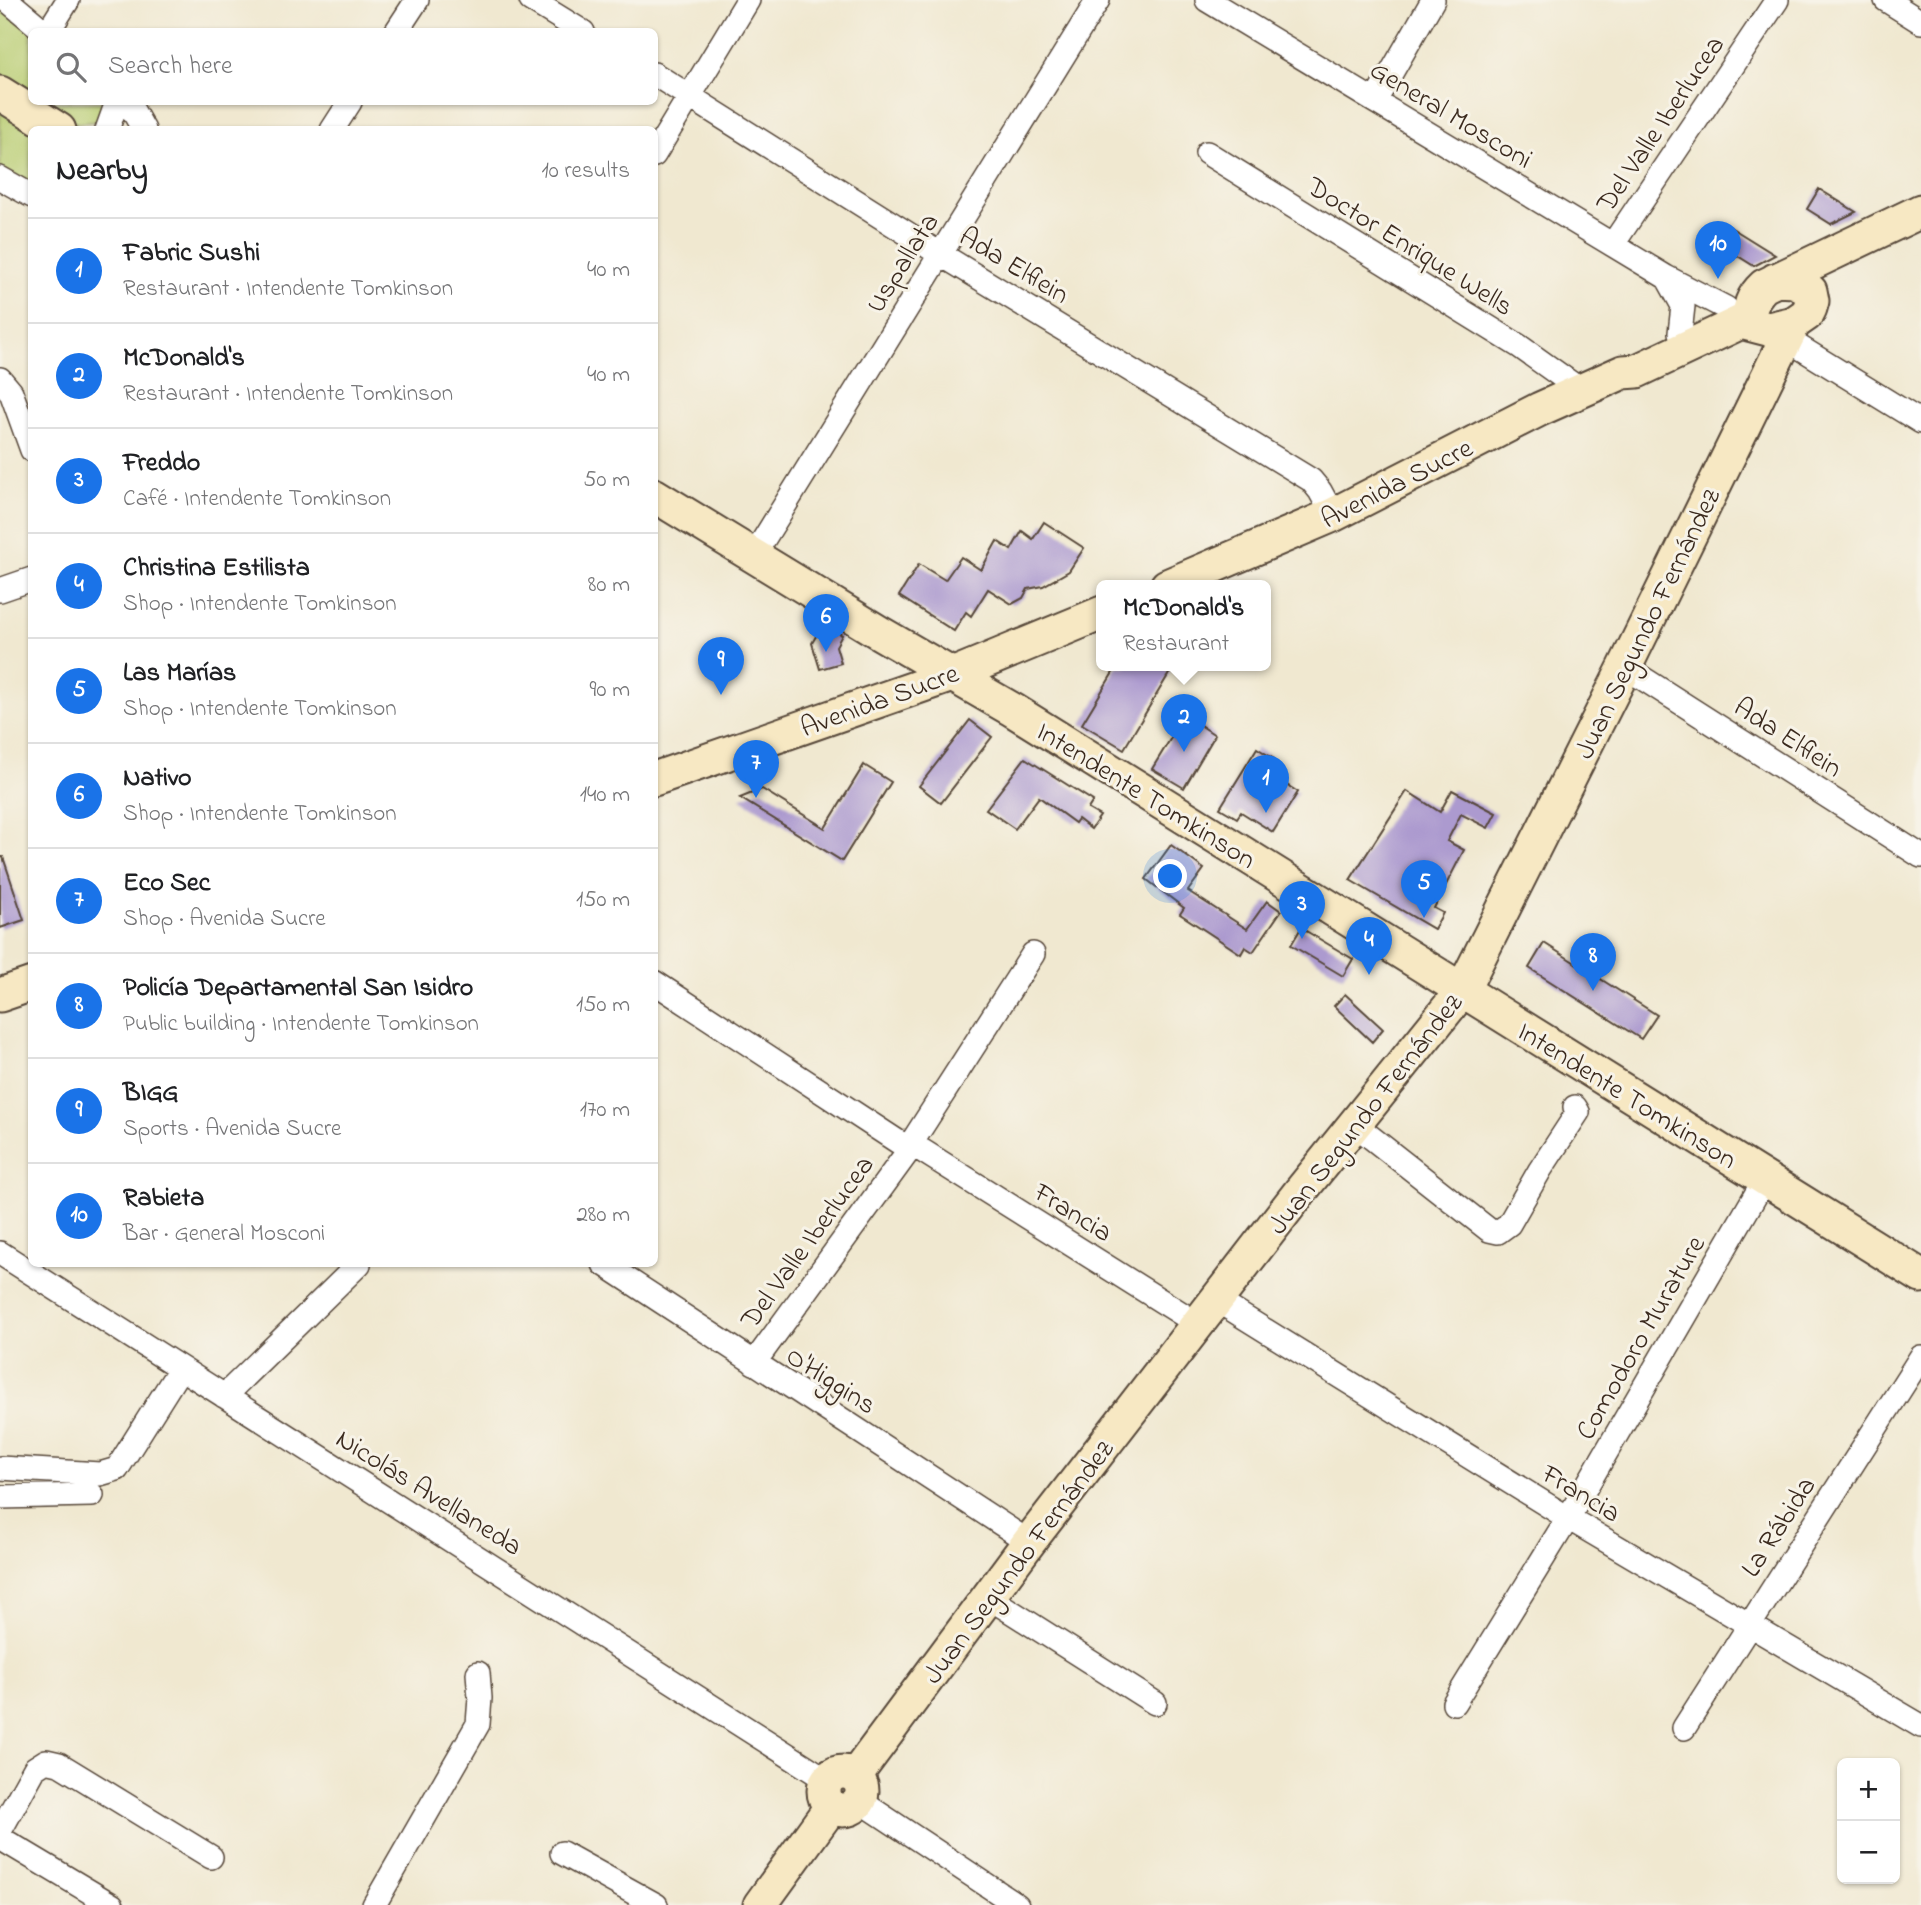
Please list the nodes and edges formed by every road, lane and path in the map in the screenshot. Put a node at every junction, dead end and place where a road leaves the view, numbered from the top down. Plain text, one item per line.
1 (7, 0) edge
2 (68, 0) edge
3 (416, 0) edge
4 (531, 0) edge
5 (748, 0) edge
6 (1098, 0) edge
7 (1207, 0) edge
8 (1433, 0) edge
9 (1777, 0) edge
10 (1886, 0) edge
11 (1921, 22) edge
12 (42, 28) edge
13 (50, 28) edge
14 (398, 28) edge
15 (576, 28) edge
16 (658, 77) edge
17 (0, 93) edge
18 (691, 96) junction
19 (1374, 101) junction
20 (116, 105) edge
21 (130, 105) edge
22 (348, 105) edge
23 (53, 126) edge
24 (108, 126) edge
25 (142, 126) edge
26 (335, 126) edge
27 (658, 149) edge
28 (1207, 153) dead end
29 (0, 178) edge
30 (28, 194) edge
31 (1921, 211) edge
32 (1862, 240) junction
33 (1613, 244) junction
34 (940, 254) junction
35 (1666, 277) junction
36 (1770, 283) junction
37 (1771, 321) junction
38 (1681, 333) junction
39 (1623, 372) junction
40 (0, 379) edge
41 (1582, 391) junction
42 (1921, 422) edge
43 (28, 439) edge
44 (658, 497) edge
45 (1333, 515) junction
46 (754, 555) junction
47 (28, 580) edge
48 (1181, 580) edge
49 (0, 590) edge
50 (1096, 615) edge
51 (1625, 667) junction
52 (952, 674) junction
53 (658, 778) edge
54 (1921, 856) edge
55 (1033, 954) dead end
56 (28, 986) edge
57 (1462, 991) junction
58 (0, 995) edge
59 (661, 995) edge
60 (1575, 1107) dead end
61 (1354, 1124) junction
62 (910, 1146) junction
63 (1765, 1179) junction
64 (0, 1253) edge
65 (356, 1267) edge
66 (609, 1267) edge
67 (1921, 1276) edge
68 (1208, 1312) junction
69 (1921, 1357) edge
70 (754, 1363) junction
71 (180, 1369) junction
72 (224, 1396) junction
73 (0, 1468) edge
74 (92, 1495) dead end
75 (0, 1497) edge
76 (1568, 1518) junction
77 (1029, 1542) junction
78 (988, 1597) junction
79 (1749, 1625) junction
80 (478, 1673) dead end
81 (1155, 1703) dead end
82 (1454, 1703) dead end
83 (1921, 1726) edge
84 (1684, 1728) dead end
85 (844, 1791) junction
86 (0, 1831) edge
87 (0, 1839) edge
88 (562, 1853) dead end
89 (211, 1857) dead end
90 (112, 1905) edge
91 (374, 1905) edge
92 (656, 1905) edge
93 (761, 1905) edge
94 (1017, 1905) edge

1 - 12 street
2 - 13 street
3 - 14 street
4 - 15 street
5 - 18 street
6 - 34 street, Uspallata
7 - 19 street, General Mosconi
8 - 19 street
9 - 33 street, Del Valle Iberlucea
10 - 11 street
16 - 18 street, Ada Elflein
17 - 23 main road
18 - 27 street
18 - 34 street, Ada Elflein
19 - 33 street, General Mosconi
20 - 24 street
21 - 25 street
22 - 26 street
28 - 41 street, Doctor Enrique Wells
29 - 30 street
31 - 32 main road, Avenida Sucre
32 - 36 main road, Avenida Sucre
32 - 37 main road, Avenida Sucre
33 - 35 street, General Mosconi
34 - 45 street, Ada Elflein
34 - 46 street, Uspallata
35 - 37 street, General Mosconi
35 - 38 street, General Mosconi
36 - 37 main road
36 - 37 main road
37 - 38 main road, Avenida Sucre
37 - 39 main road, Avenida Sucre
37 - 42 street, General Mosconi
37 - 51 main road, Juan Segundo Fernández
38 - 39 main road, Avenida Sucre
39 - 41 main road, Avenida Sucre
40 - 43 street
41 - 45 main road, Avenida Sucre
44 - 46 main road, Intendente Tomkinson
45 - 48 main road, Avenida Sucre
46 - 52 main road, Intendente Tomkinson
47 - 49 street
50 - 52 main road, Avenida Sucre
51 - 54 street, Ada Elflein
51 - 57 main road, Juan Segundo Fernández
52 - 53 main road, Avenida Sucre
52 - 57 main road, Intendente Tomkinson
55 - 62 street, Del Valle Iberlucea
56 - 58 main road
57 - 61 main road, Juan Segundo Fernández
57 - 63 main road, Intendente Tomkinson
59 - 62 street, Francia
60 - 61 street
61 - 68 main road, Juan Segundo Fernández
62 - 68 street, Francia
62 - 70 street, Del Valle Iberlucea
63 - 67 main road, Intendente Tomkinson
63 - 76 street, Comodoro Murature
64 - 71 street, Nicolás Avellaneda
65 - 72 street
66 - 70 street, O'Higgins
68 - 76 street, Francia
68 - 77 main road, Juan Segundo Fernández
69 - 79 street, La Rábida
70 - 77 street, O'Higgins
71 - 72 street, Nicolás Avellaneda
71 - 73 street
72 - 85 street, Nicolás Avellaneda
74 - 75 street
76 - 79 street, Francia
76 - 82 street, Comodoro Murature
77 - 78 main road, Juan Segundo Fernández
78 - 81 street
78 - 85 main road, Juan Segundo Fernández
79 - 83 street, Francia
79 - 84 street, La Rábida
80 - 91 street
85 - 93 main road, Juan Segundo Fernández
85 - 94 street, Nicolás Avellaneda
86 - 89 street
87 - 90 street
88 - 92 street

